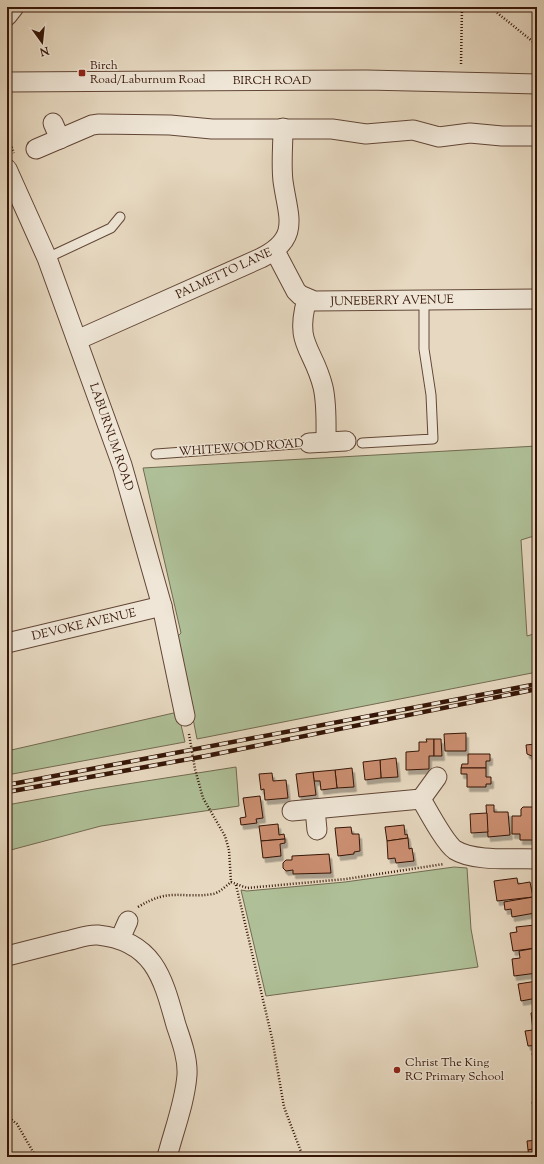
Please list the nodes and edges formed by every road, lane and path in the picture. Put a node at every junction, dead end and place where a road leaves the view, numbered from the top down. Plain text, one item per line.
1 (14, 7) edge
2 (462, 7) edge
3 (490, 7) edge
4 (7, 16) edge
5 (537, 45) edge
6 (7, 82) edge
7 (461, 82) junction
8 (537, 84) edge
9 (283, 128) junction
10 (537, 136) edge
11 (36, 149) dead end
12 (7, 169) edge
13 (120, 217) dead end
14 (276, 251) junction
15 (47, 258) junction
16 (307, 299) junction
17 (537, 299) edge
18 (424, 301) junction
19 (77, 340) junction
20 (318, 442) junction
21 (354, 442) joint
22 (156, 454) dead end
23 (162, 606) junction
24 (7, 643) edge
25 (185, 716) joint
26 (437, 777) dead end
27 (421, 799) junction
28 (315, 809) junction
29 (292, 811) dead end
30 (317, 830) dead end
31 (463, 853) junction
32 (537, 859) edge
33 (231, 882) junction
34 (236, 885) junction
35 (128, 921) joint
36 (120, 939) junction
37 (7, 956) edge
38 (7, 1116) edge
39 (36, 1157) edge
40 (167, 1157) edge
41 (303, 1157) edge

1 - 4 street
2 - 7 path
3 - 5 path
6 - 7 street, BIRCH ROAD
7 - 8 street, BIRCH ROAD
9 - 10 street
9 - 11 street
9 - 14 street, PALMETTO LANE
12 - 15 street, LABURNUM ROAD
13 - 15 lane
14 - 16 street
14 - 19 street, PALMETTO LANE
15 - 19 street, LABURNUM ROAD
16 - 18 street, JUNEBERRY AVENUE
16 - 20 street
17 - 18 street, JUNEBERRY AVENUE
18 - 21 lane, WHITEWOOD ROAD
19 - 23 street, LABURNUM ROAD
20 - 21 street, WHITEWOOD ROAD
20 - 22 lane, WHITEWOOD ROAD
23 - 24 street, DEVOKE AVENUE
23 - 25 street, LABURNUM ROAD
25 - 33 path
26 - 27 street
27 - 28 street
27 - 31 street
28 - 29 street
28 - 30 street
31 - 32 street
31 - 34 path
33 - 34 path
33 - 35 path
34 - 41 path
35 - 36 street
36 - 37 street
36 - 40 street
38 - 39 path

